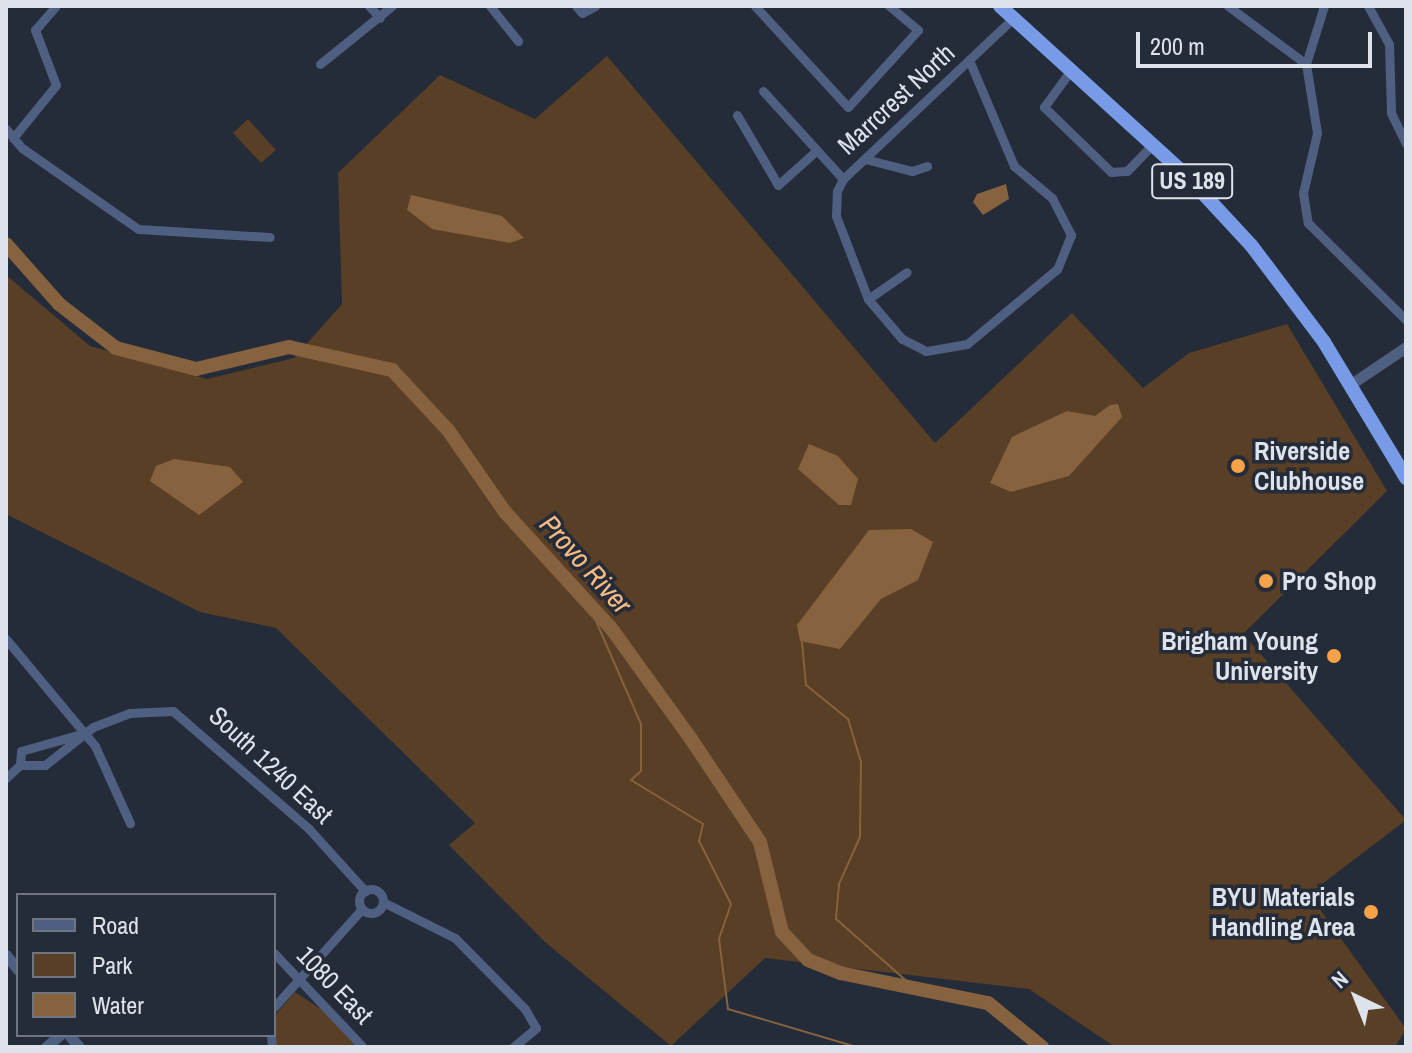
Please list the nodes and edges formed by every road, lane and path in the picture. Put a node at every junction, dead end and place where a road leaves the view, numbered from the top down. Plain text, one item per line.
1 (56, 6) edge
2 (369, 6) edge
3 (392, 6) edge
4 (490, 6) edge
5 (595, 6) edge
6 (755, 6) edge
7 (889, 6) edge
8 (1000, 6) edge
9 (1228, 6) edge
10 (1324, 6) edge
11 (1368, 6) edge
12 (579, 10) edge
13 (380, 18) junction
14 (1013, 18) junction
15 (518, 41) dead end
16 (969, 60) junction
17 (320, 64) dead end
18 (1306, 64) junction
19 (1071, 70) junction
20 (763, 91) dead end
21 (737, 115) dead end
22 (6, 129) edge
23 (13, 138) junction
24 (1153, 144) junction
25 (1406, 144) edge
26 (817, 150) junction
27 (865, 159) junction
28 (927, 166) dead end
29 (843, 179) junction
30 (270, 237) dead end
31 (907, 272) dead end
32 (868, 299) junction
33 (1406, 320) edge
34 (1406, 347) edge
35 (1351, 384) junction
36 (1406, 478) edge
37 (6, 639) edge
38 (85, 733) junction
39 (20, 765) junction
40 (6, 778) edge
41 (130, 823) dead end
42 (365, 891) junction
43 (383, 902) junction
44 (362, 909) junction
45 (276, 955) edge
46 (303, 980) junction
47 (276, 1005) edge
48 (363, 1047) edge
49 (513, 1047) edge

1 - 23 street
2 - 13 street
3 - 13 street
4 - 15 street
5 - 12 street
6 - 7 street
8 - 14 highway, US 189
9 - 18 street
10 - 18 street
11 - 25 street
13 - 17 street
14 - 16 street, Marrcrest North
14 - 19 highway, US 189
16 - 27 street, Marrcrest North
16 - 32 street
18 - 33 street
19 - 24 highway, US 189
19 - 24 street
20 - 26 street
21 - 26 street
22 - 23 street
23 - 30 street
24 - 35 highway, US 189
26 - 29 street
27 - 28 street
27 - 29 street, Marrcrest North
29 - 32 street
31 - 32 street
34 - 35 street
35 - 36 highway, US 189
37 - 38 street
38 - 39 street
38 - 39 street
38 - 41 street
38 - 42 street, South 1240 East
39 - 40 street
42 - 43 street, South 1240 East
42 - 44 street
43 - 44 street
43 - 49 street
44 - 46 street
45 - 46 street, 1080 East
46 - 47 street
46 - 48 street, 1080 East

